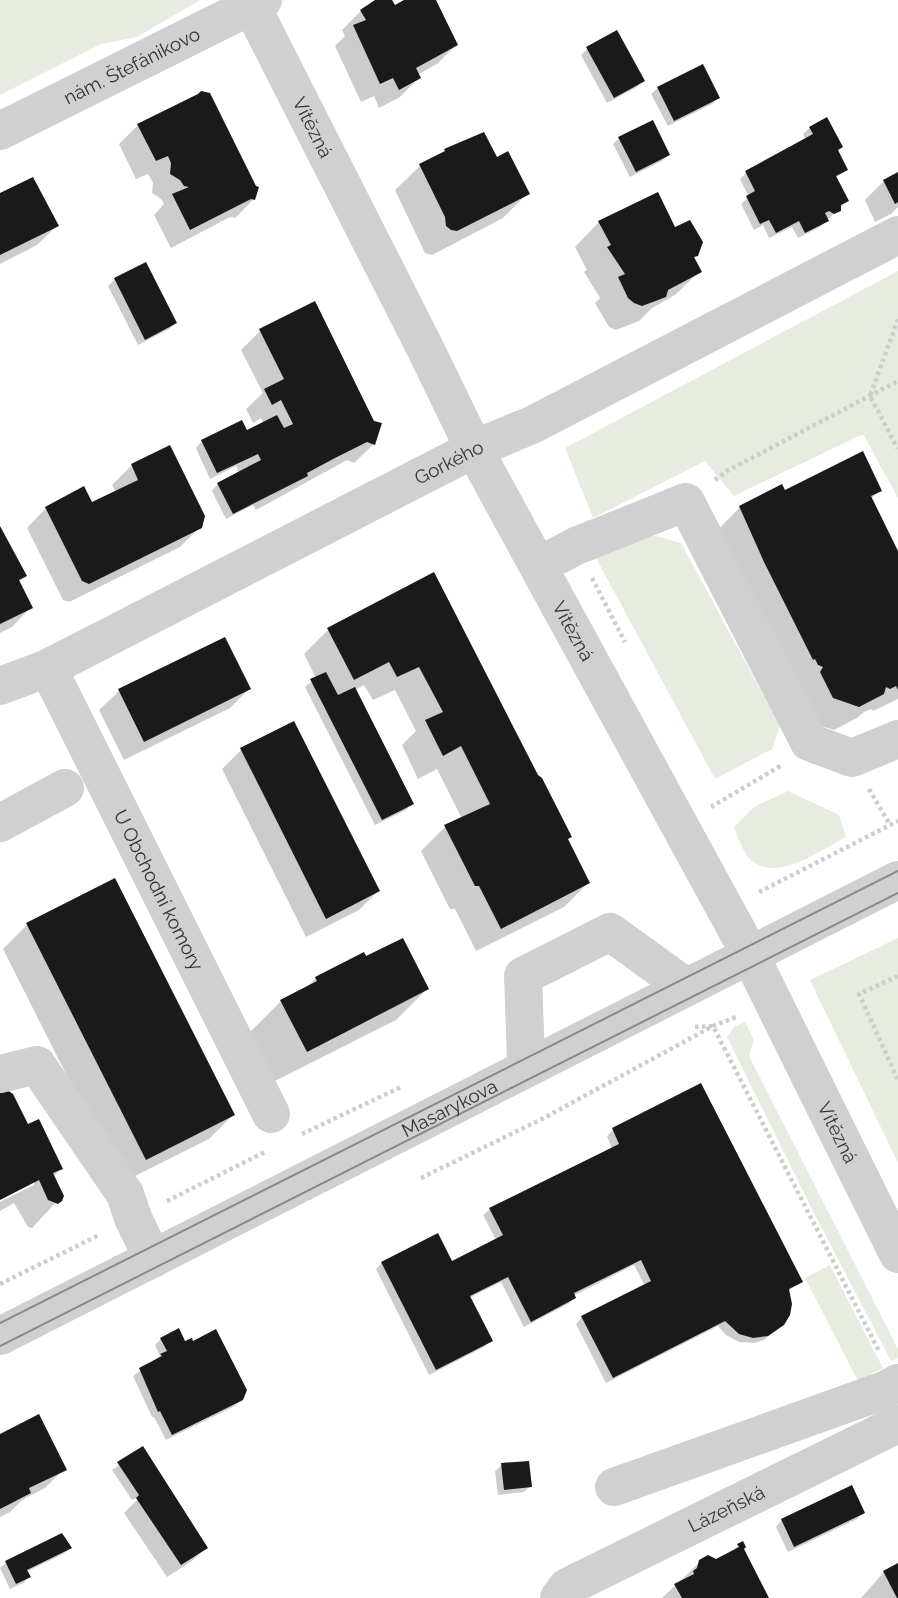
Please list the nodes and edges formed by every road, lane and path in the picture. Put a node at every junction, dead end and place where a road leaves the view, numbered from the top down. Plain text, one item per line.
1 (257, 3) edge
2 (0, 131) edge
3 (898, 235) edge
4 (898, 319) edge
5 (898, 381) edge
6 (870, 396) junction
7 (474, 449) junction
8 (898, 449) edge
9 (686, 502) junction
10 (576, 546) junction
11 (538, 566) junction
12 (627, 645) dead end
13 (48, 668) junction
14 (0, 686) edge
15 (898, 739) edge
16 (778, 768) dead end
17 (65, 788) dead end
18 (716, 820) dead end
19 (898, 821) edge
20 (0, 823) edge
21 (898, 880) edge
22 (754, 894) dead end
23 (750, 956) junction
24 (898, 976) edge
25 (686, 987) junction
26 (736, 1017) dead end
27 (713, 1026) junction
28 (528, 1068) junction
29 (0, 1074) edge
30 (898, 1080) edge
31 (405, 1085) dead end
32 (280, 1133) junction
33 (421, 1178) dead end
34 (133, 1218) junction
35 (898, 1254) edge
36 (153, 1259) junction
37 (0, 1284) edge
38 (0, 1336) edge
39 (897, 1384) edge
40 (898, 1424) edge
41 (614, 1487) dead end
42 (559, 1598) edge

1 - 2 street, nám. Štefánikovo
1 - 7 street, Vítězná
3 - 7 street, Gorkého
4 - 6 path
5 - 6 path
6 - 8 path
6 - 9 path
7 - 11 street, Vítězná
7 - 13 street, Gorkého
9 - 10 street
9 - 15 street
10 - 11 street
10 - 12 path
11 - 23 street, Vítězná
13 - 14 street, Gorkého
13 - 32 street, U Obchodní komory
16 - 18 path
17 - 20 street
19 - 22 path
21 - 23 street, Masarykova
23 - 25 street, Masarykova
23 - 35 street, Vítězná
24 - 30 path
25 - 28 street, Masarykova
25 - 28 street
26 - 27 path
27 - 33 path
27 - 39 path
28 - 36 street, Masarykova
29 - 34 street
31 - 32 path
32 - 34 path
34 - 36 street
34 - 37 path
36 - 38 street, Masarykova
39 - 41 street
40 - 42 street, Lázeňská

